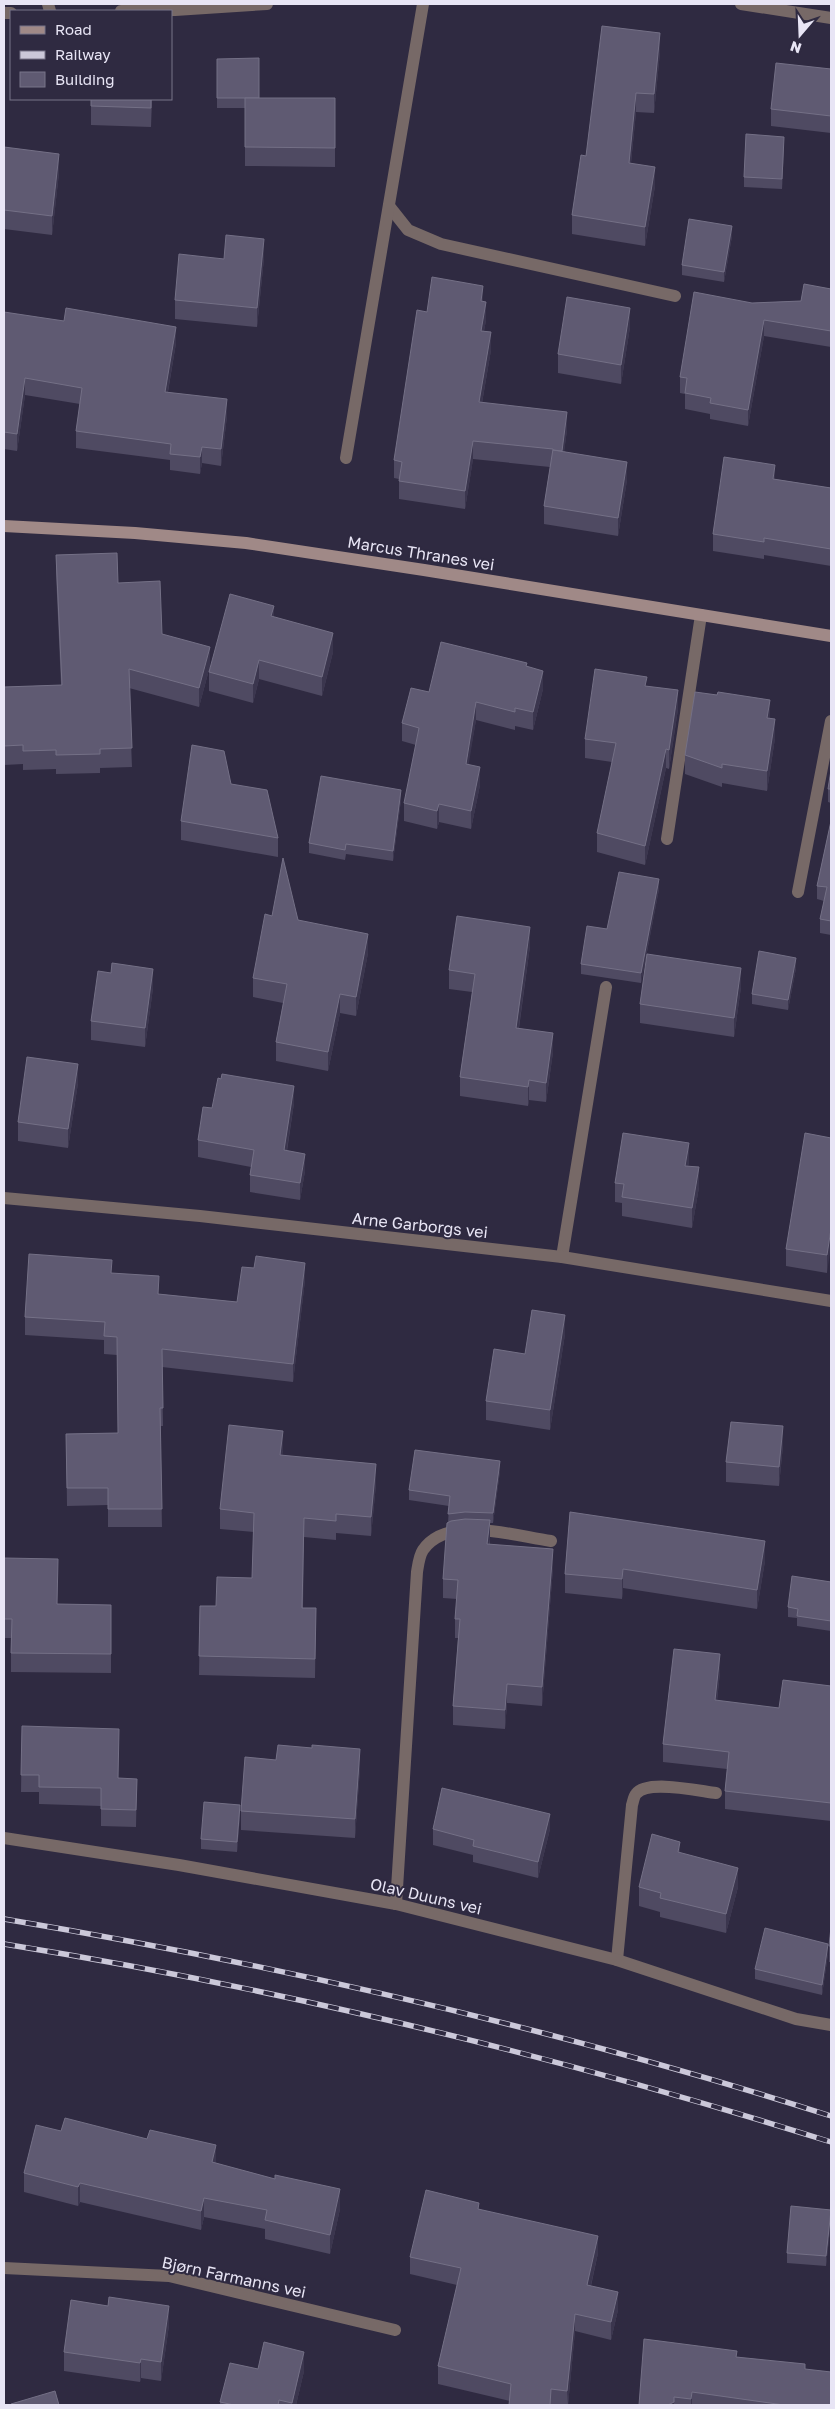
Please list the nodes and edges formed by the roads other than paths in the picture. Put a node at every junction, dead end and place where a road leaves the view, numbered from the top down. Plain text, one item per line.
1 (267, 4) edge
2 (423, 4) edge
3 (740, 4) edge
4 (172, 10) edge
5 (831, 18) edge
6 (390, 206) junction
7 (675, 296) dead end
8 (346, 458) dead end
9 (4, 526) edge
10 (702, 615) junction
11 (831, 636) edge
12 (831, 721) edge
13 (667, 839) dead end
14 (798, 892) dead end
15 (606, 987) dead end
16 (4, 1198) edge
17 (562, 1257) junction
18 (831, 1301) edge
19 (550, 1542) dead end
20 (716, 1793) dead end
21 (4, 1838) edge
22 (396, 1904) junction
23 (617, 1960) junction
24 (831, 2026) edge
25 (4, 2268) edge
26 (395, 2330) dead end

1 - 4 street
2 - 6 street
3 - 5 street
6 - 7 street
6 - 8 street
9 - 10 main road, Marcus Thranes vei
10 - 11 main road, Marcus Thranes vei
10 - 13 street
12 - 14 street
15 - 17 street
16 - 17 street, Arne Garborgs vei
17 - 18 street, Arne Garborgs vei
19 - 22 street
20 - 23 street
21 - 22 street, Olav Duuns vei
22 - 23 street, Olav Duuns vei
23 - 24 street, Olav Duuns vei
25 - 26 street, Bjørn Farmanns vei

